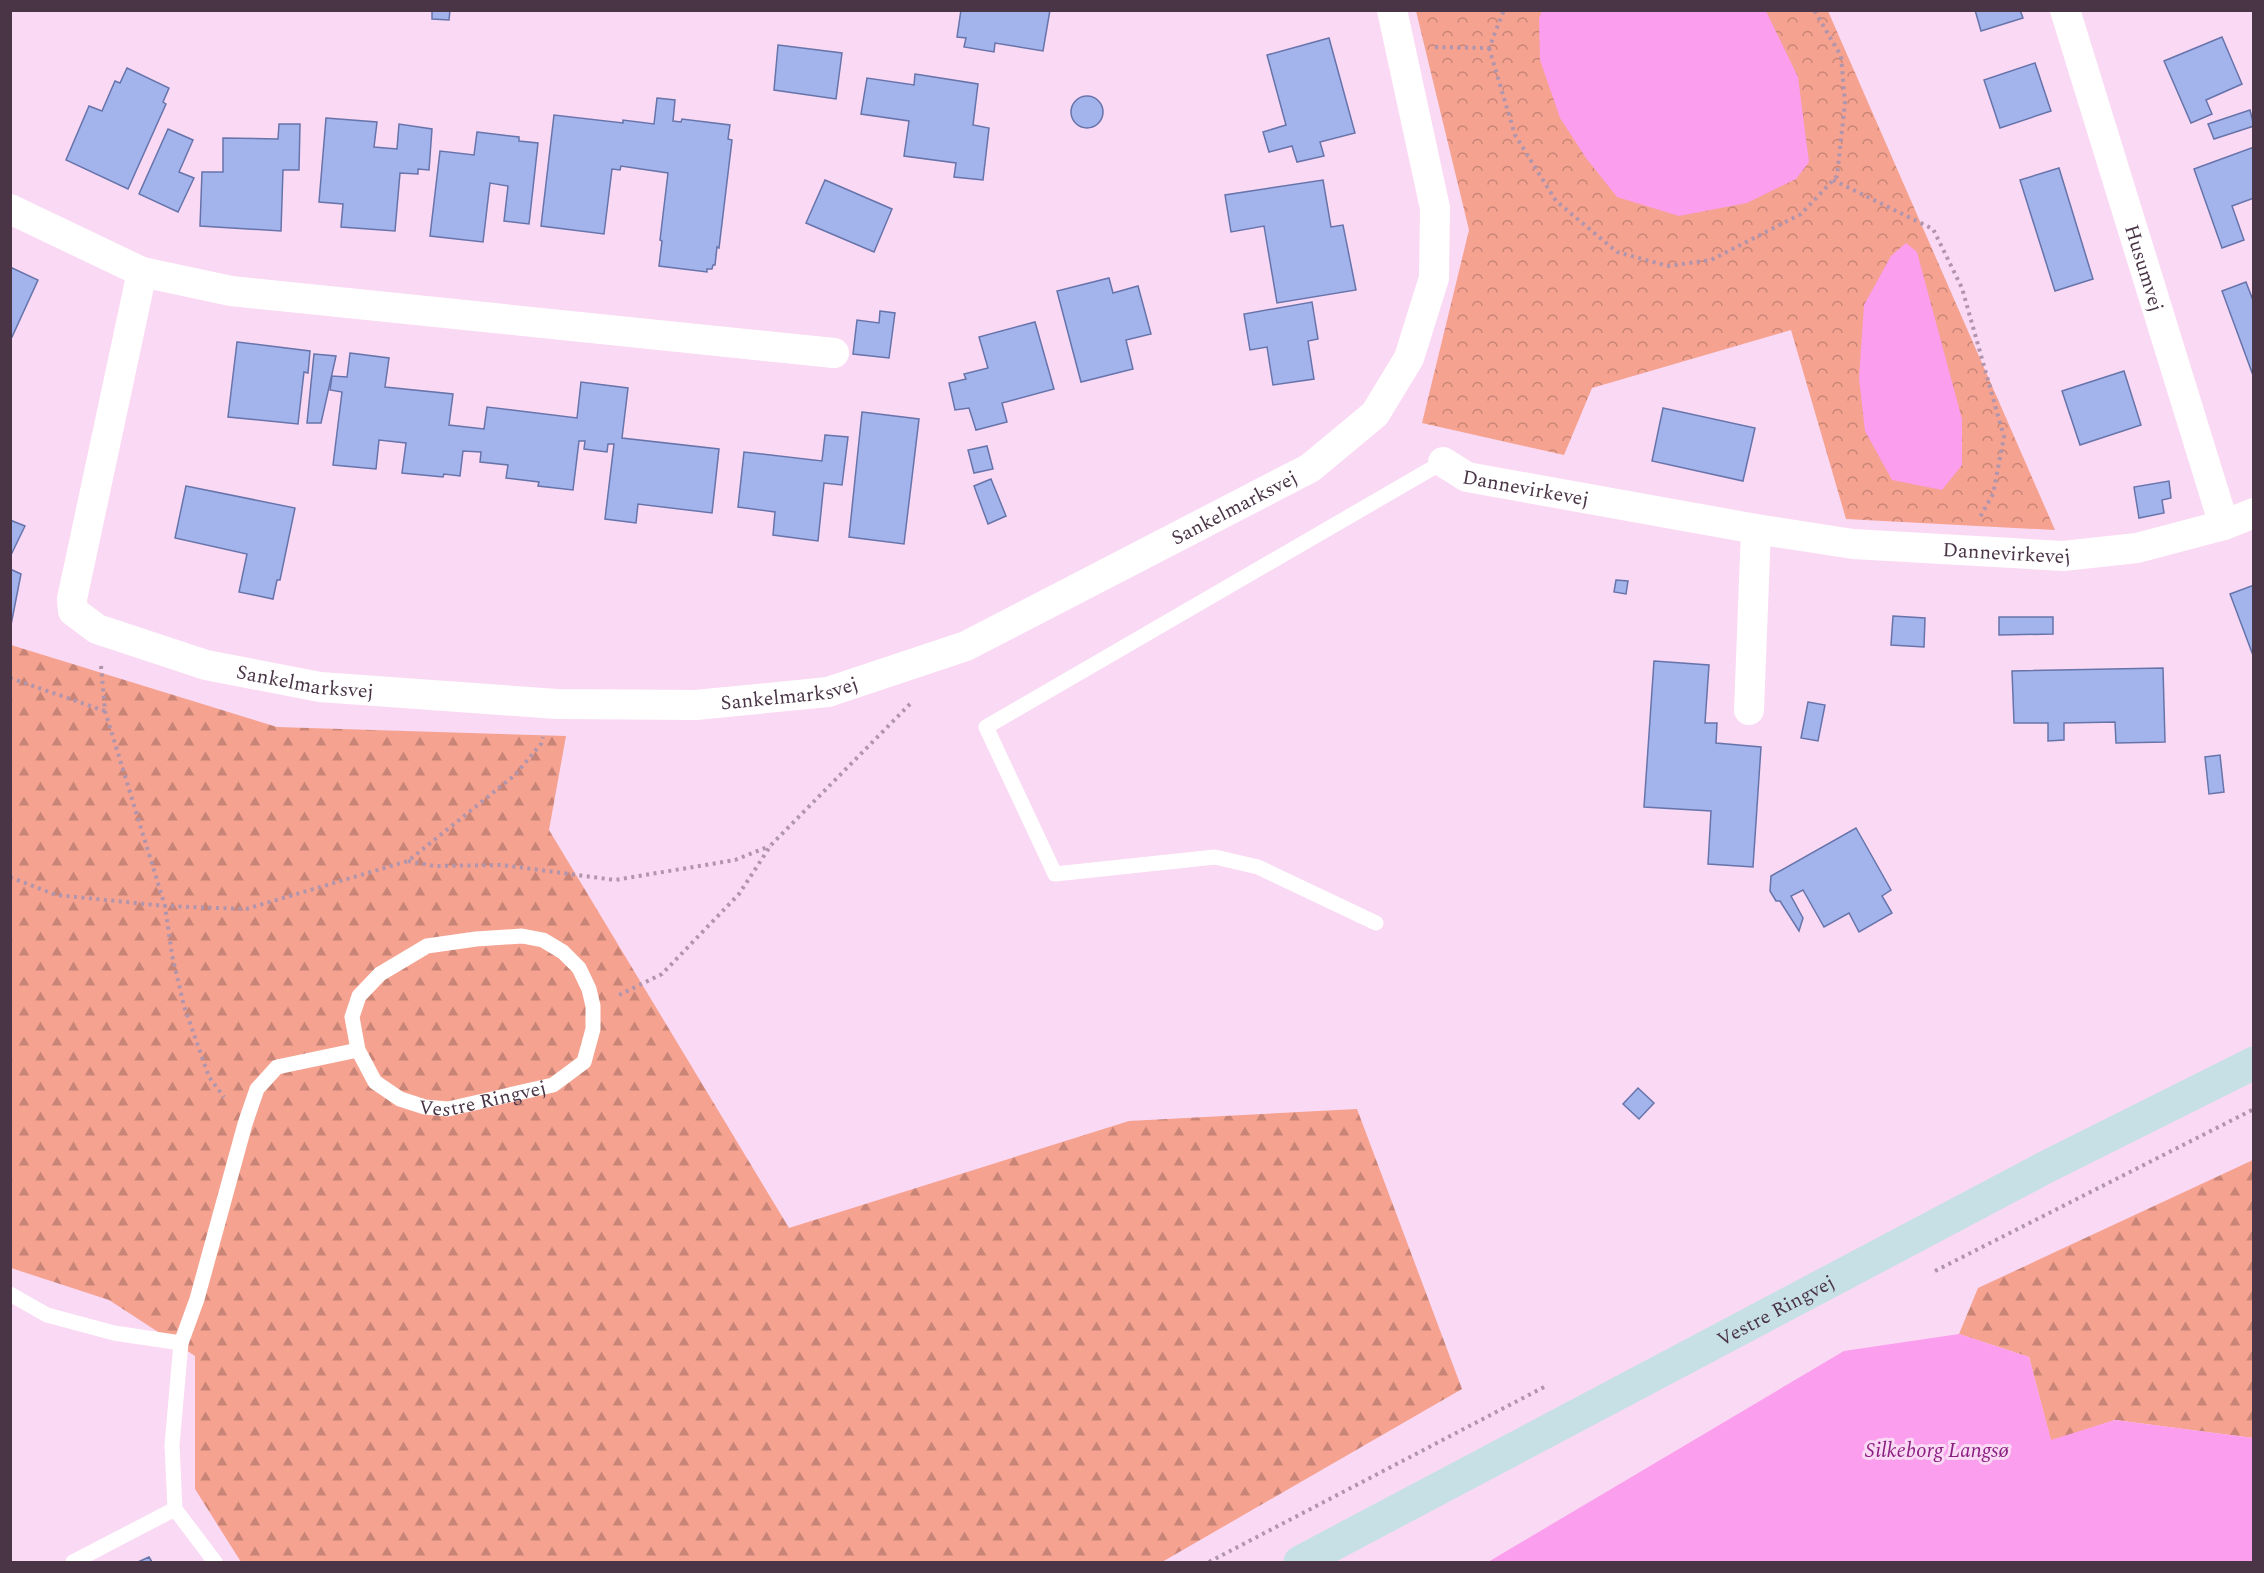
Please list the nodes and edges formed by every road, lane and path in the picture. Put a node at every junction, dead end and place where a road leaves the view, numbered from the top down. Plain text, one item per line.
1 (1392, 10) edge
2 (1504, 10) edge
3 (1814, 10) edge
4 (2065, 10) edge
5 (1401, 47) junction
6 (1489, 48) junction
7 (1833, 180) junction
8 (10, 209) edge
9 (142, 272) junction
10 (834, 353) dead end
11 (1443, 462) joint
12 (2253, 513) edge
13 (2224, 525) junction
14 (1756, 529) junction
15 (1959, 551) junction
16 (97, 629) junction
17 (10, 678) edge
18 (917, 696) dead end
19 (557, 704) junction
20 (1749, 710) dead end
21 (105, 711) junction
22 (771, 846) junction
23 (408, 861) junction
24 (10, 876) edge
25 (165, 906) junction
26 (1376, 923) dead end
27 (593, 1006) junction
28 (358, 1050) junction
29 (2253, 1063) edge
30 (245, 1124) junction
31 (10, 1294) edge
32 (181, 1343) junction
33 (175, 1509) junction
34 (73, 1563) edge
35 (215, 1563) edge
36 (1300, 1563) edge

1 - 5 street, Sankelmarksvej
2 - 6 path
3 - 7 path
4 - 13 street, Husumvej
5 - 6 path
5 - 19 street, Sankelmarksvej
6 - 7 path
7 - 15 path
8 - 9 street
9 - 10 street
9 - 16 street, Sankelmarksvej
11 - 14 street, Dannevirkevej
11 - 26 lane
12 - 13 street, Dannevirkevej
13 - 15 street, Dannevirkevej
14 - 15 street, Dannevirkevej
14 - 20 street
16 - 19 street, Sankelmarksvej
16 - 21 path
17 - 21 path
18 - 22 path
19 - 23 path
21 - 25 path
22 - 23 path
22 - 27 path
23 - 25 path
24 - 25 path
25 - 30 path
27 - 28 lane, Vestre Ringvej
27 - 28 lane, Vestre Ringvej
28 - 30 lane
29 - 36 main road, Vestre Ringvej
30 - 32 lane
31 - 32 lane
32 - 33 lane
33 - 34 lane
33 - 35 lane

